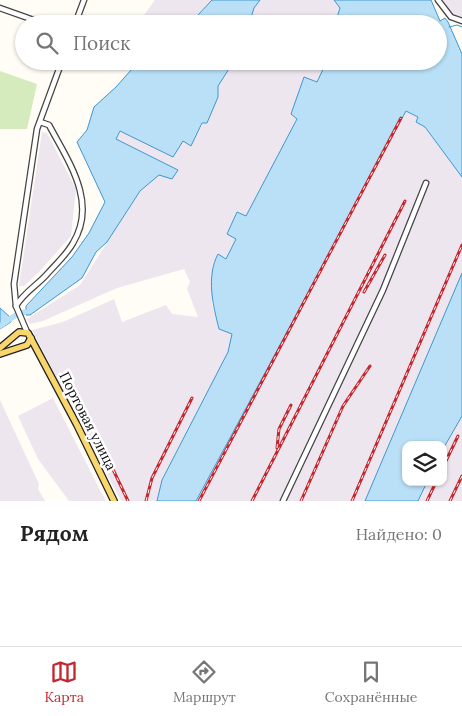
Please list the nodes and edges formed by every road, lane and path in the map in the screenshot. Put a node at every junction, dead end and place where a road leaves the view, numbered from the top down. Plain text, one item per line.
1 (84, 0) edge
2 (438, 0) edge
3 (0, 8) edge
4 (19, 15) edge
5 (78, 15) edge
6 (462, 21) edge
7 (59, 70) edge
8 (40, 122) junction
9 (426, 183) dead end
10 (16, 306) junction
11 (20, 317) junction
12 (27, 332) junction
13 (18, 333) junction
14 (31, 338) junction
15 (23, 346) junction
16 (0, 348) edge
17 (38, 353) junction
18 (0, 354) edge
19 (114, 501) edge
20 (283, 501) edge

1 - 5 street
2 - 6 street
3 - 4 street
7 - 8 street
8 - 10 street
8 - 10 street
9 - 20 street
10 - 11 street
11 - 12 street
11 - 13 street
12 - 13 main road
12 - 14 main road
13 - 15 main road
13 - 16 main road
14 - 15 main road
14 - 17 main road, Портовая улица
15 - 17 main road
15 - 18 main road
17 - 19 main road, Портовая улица

